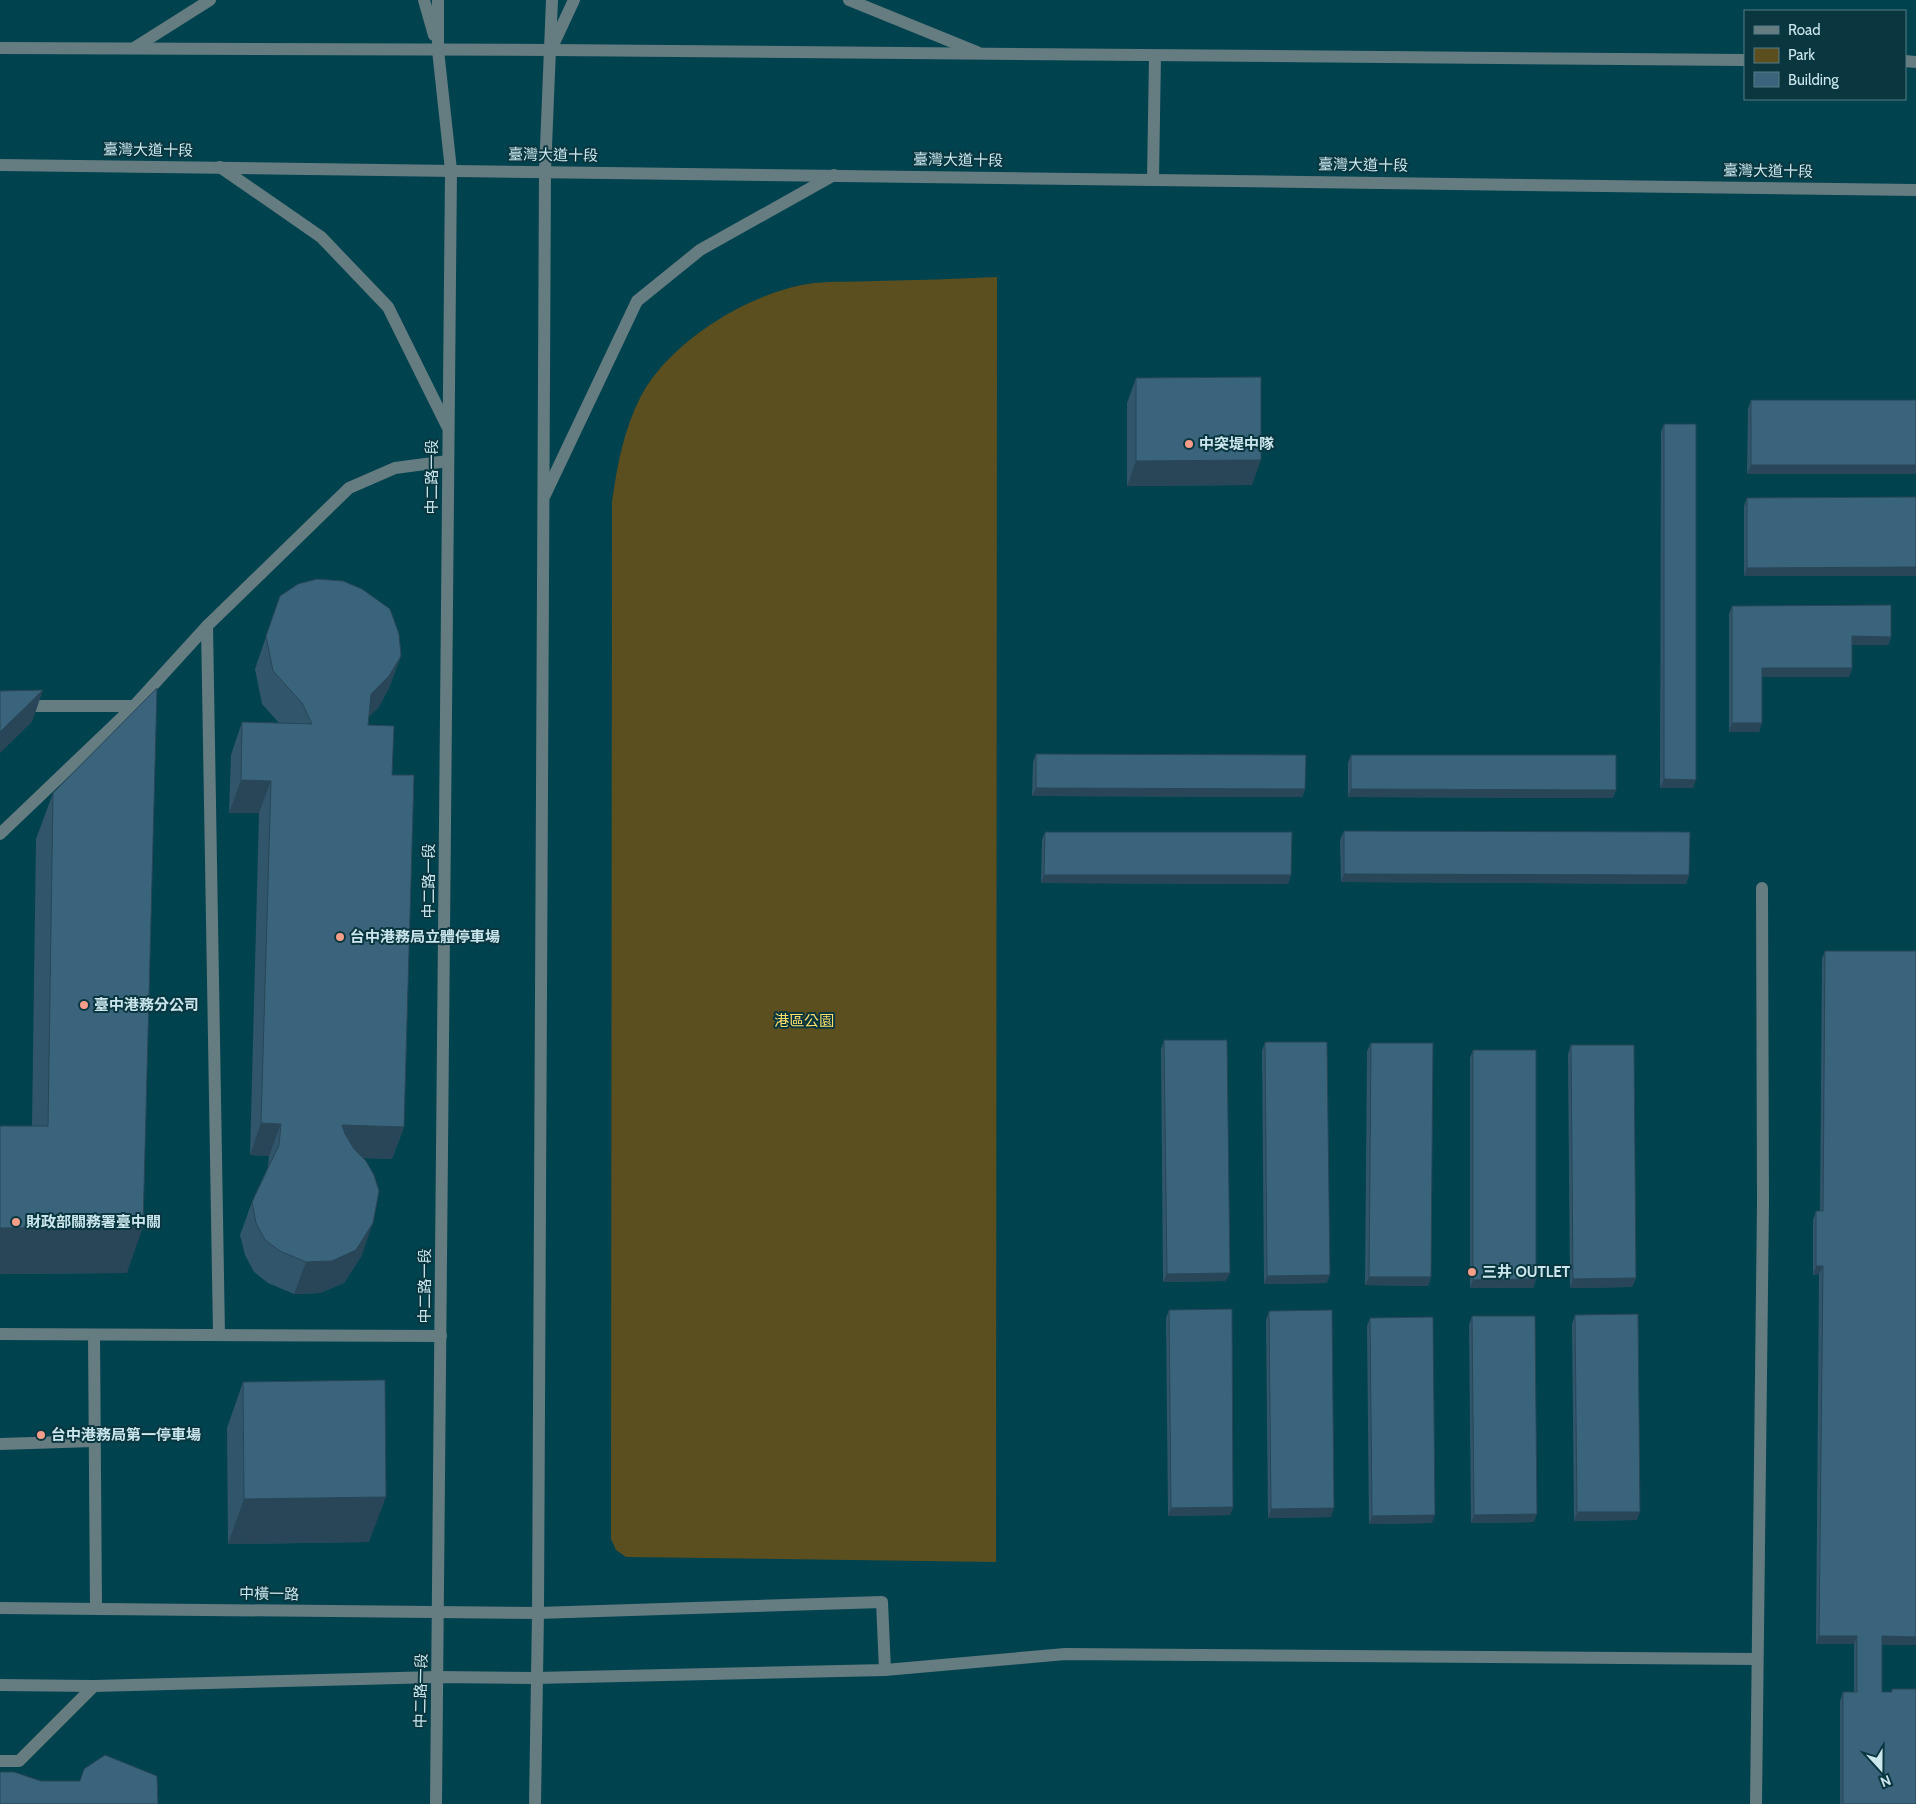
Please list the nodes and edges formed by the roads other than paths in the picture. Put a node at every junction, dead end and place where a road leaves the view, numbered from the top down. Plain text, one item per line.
1 (210, 0) edge
2 (424, 0) edge
3 (438, 0) edge
4 (552, 0) edge
5 (574, 0) edge
6 (849, 0) edge
7 (0, 48) edge
8 (133, 48) junction
9 (438, 50) junction
10 (551, 50) junction
11 (984, 54) junction
12 (1155, 56) junction
13 (1744, 60) edge
14 (0, 165) edge
15 (220, 167) junction
16 (451, 170) junction
17 (545, 171) junction
18 (834, 175) junction
19 (1153, 179) junction
20 (1916, 190) edge
21 (448, 427) junction
22 (448, 461) junction
23 (543, 500) junction
24 (207, 626) junction
25 (0, 706) edge
26 (134, 706) junction
27 (0, 834) edge
28 (1762, 888) dead end
29 (0, 1334) edge
30 (219, 1334) junction
31 (94, 1335) junction
32 (441, 1336) junction
33 (94, 1441) junction
34 (0, 1444) edge
35 (0, 1608) edge
36 (96, 1608) junction
37 (439, 1612) junction
38 (538, 1613) junction
39 (1757, 1659) junction
40 (885, 1670) junction
41 (437, 1677) junction
42 (535, 1678) junction
43 (0, 1685) edge
44 (94, 1686) junction
45 (0, 1761) edge
46 (436, 1804) edge
47 (535, 1804) edge
48 (1756, 1804) edge

1 - 8 street
2 - 9 street, 中二路一段
3 - 9 street, 中二路一段
4 - 10 street
5 - 10 street
6 - 11 street
7 - 8 street
8 - 9 street
9 - 10 street
9 - 16 street, 中二路一段
10 - 11 street
10 - 17 street
11 - 12 street
12 - 13 street
12 - 19 street
14 - 15 street, 臺灣大道十段
15 - 16 street, 臺灣大道十段
15 - 21 street
16 - 17 street, 臺灣大道十段
16 - 21 street, 中二路一段
17 - 18 street, 臺灣大道十段
17 - 23 street
18 - 19 street, 臺灣大道十段
18 - 23 street
19 - 20 street, 臺灣大道十段
21 - 22 street, 中二路一段
22 - 24 street
22 - 32 street, 中二路一段
23 - 38 street
24 - 26 street
24 - 30 street
25 - 26 street
26 - 27 street
28 - 39 street
29 - 31 street
30 - 31 street
30 - 32 street
31 - 33 street
32 - 37 street, 中二路一段
33 - 34 street
33 - 36 street
35 - 36 street, 中橫一路
36 - 37 street, 中橫一路
37 - 38 street, 中橫一路
37 - 41 street, 中二路一段
38 - 40 street, 中橫一路
38 - 42 street
39 - 40 street
39 - 48 street
40 - 42 street
41 - 42 street
41 - 44 street
41 - 46 street, 中二路一段
42 - 47 street
43 - 44 street
44 - 45 street

